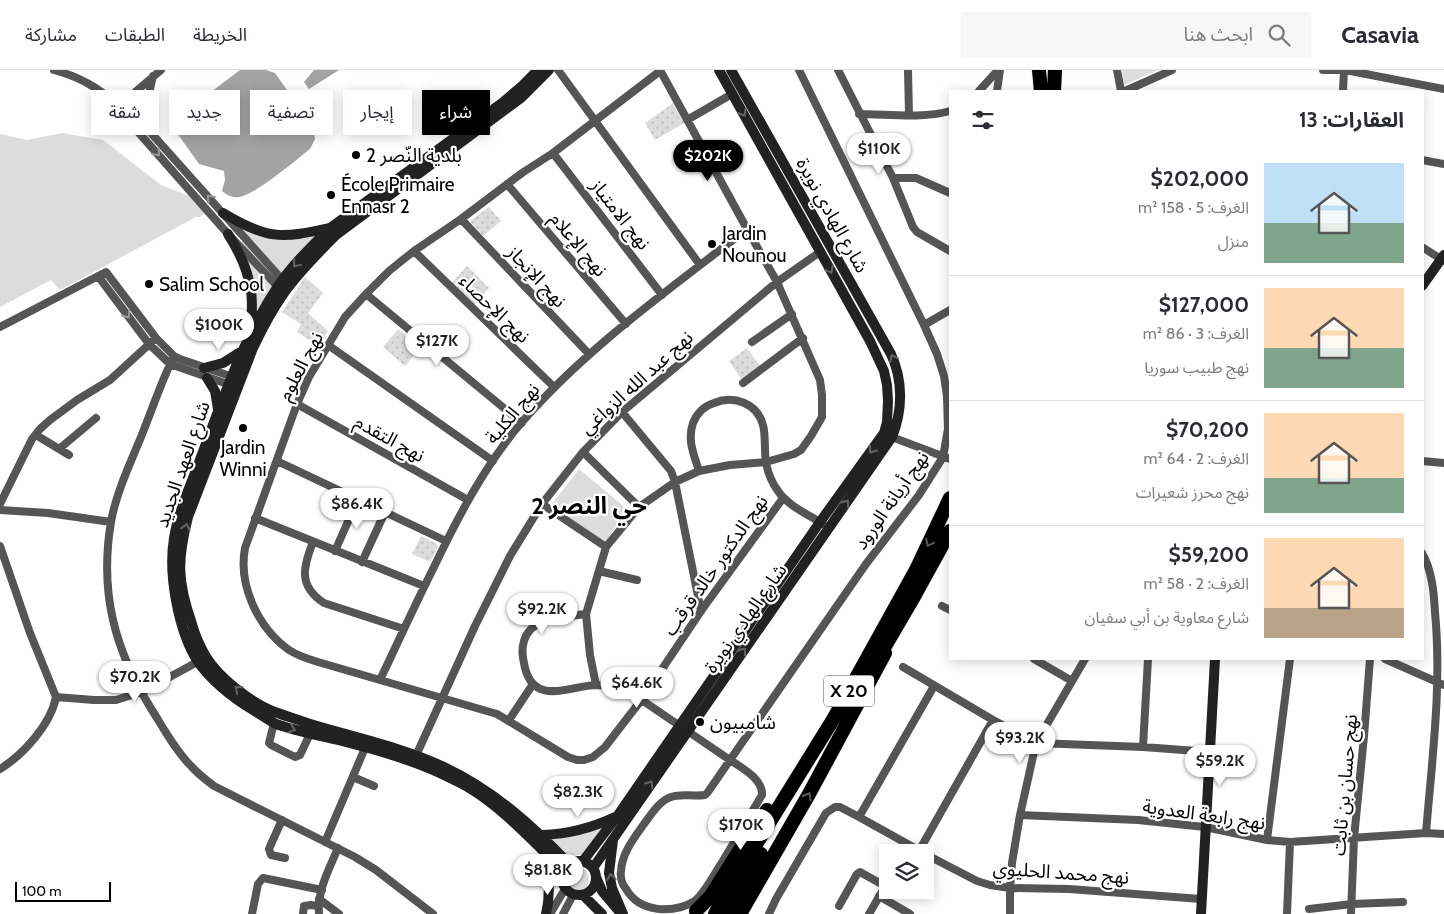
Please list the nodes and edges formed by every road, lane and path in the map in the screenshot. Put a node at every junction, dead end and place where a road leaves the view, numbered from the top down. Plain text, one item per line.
1 (54, 70) edge
2 (161, 70) edge
3 (538, 70) edge
4 (548, 70) edge
5 (558, 70) edge
6 (660, 70) edge
7 (719, 70) edge
8 (732, 70) edge
9 (799, 70) edge
10 (838, 70) edge
11 (908, 70) edge
12 (999, 70) edge
13 (1040, 70) edge
14 (1054, 70) edge
15 (1117, 70) edge
16 (1172, 70) edge
17 (1323, 70) edge
18 (1345, 70) edge
19 (153, 76) junction
20 (1444, 89) edge
21 (99, 90) edge
22 (136, 90) edge
23 (150, 90) edge
24 (979, 90) edge
25 (997, 90) edge
26 (1042, 90) edge
27 (1053, 90) edge
28 (1121, 90) edge
29 (1127, 90) edge
30 (1343, 90) edge
31 (732, 94) junction
32 (949, 111) edge
33 (859, 114) junction
34 (909, 115) junction
35 (595, 120) junction
36 (687, 120) junction
37 (144, 135) edge
38 (152, 135) edge
39 (553, 153) junction
40 (1424, 160) edge
41 (1444, 164) edge
42 (893, 178) junction
43 (507, 184) junction
44 (949, 193) edge
45 (223, 213) junction
46 (461, 219) junction
47 (330, 228) junction
48 (746, 229) junction
49 (228, 234) junction
50 (1426, 249) edge
51 (949, 250) edge
52 (414, 251) junction
53 (820, 252) junction
54 (1443, 259) edge
55 (700, 265) junction
56 (98, 276) junction
57 (777, 282) junction
58 (1424, 283) edge
59 (283, 287) junction
60 (366, 294) junction
61 (662, 294) junction
62 (949, 311) edge
63 (792, 314) junction
64 (626, 324) junction
65 (924, 324) junction
66 (0, 327) edge
67 (252, 333) junction
68 (156, 338) junction
69 (803, 338) junction
70 (752, 342) dead end
71 (149, 344) junction
72 (328, 346) junction
73 (243, 351) junction
74 (589, 354) junction
75 (174, 356) junction
76 (170, 364) junction
77 (206, 373) junction
78 (235, 382) junction
79 (743, 383) dead end
80 (554, 387) junction
81 (296, 404) junction
82 (218, 411) junction
83 (622, 412) junction
84 (96, 418) dead end
85 (522, 423) junction
86 (36, 435) junction
87 (888, 435) junction
88 (59, 449) junction
89 (583, 452) junction
90 (69, 455) dead end
91 (946, 458) edge
92 (1424, 460) edge
93 (277, 461) junction
94 (493, 461) junction
95 (766, 462) junction
96 (1444, 463) edge
97 (699, 471) junction
98 (675, 482) junction
99 (782, 498) junction
100 (358, 499) junction
101 (468, 500) junction
102 (949, 500) edge
103 (0, 504) edge
104 (542, 504) junction
105 (639, 507) junction
106 (0, 510) edge
107 (385, 512) junction
108 (255, 518) junction
109 (111, 522) junction
110 (820, 522) junction
111 (829, 528) junction
112 (949, 533) edge
113 (446, 541) junction
114 (313, 542) junction
115 (0, 546) edge
116 (606, 547) junction
117 (335, 551) junction
118 (1424, 558) edge
119 (362, 562) junction
120 (598, 572) junction
121 (636, 580) dead end
122 (424, 586) junction
123 (912, 600) junction
124 (942, 606) dead end
125 (949, 610) edge
126 (701, 611) junction
127 (586, 614) junction
128 (404, 629) junction
129 (872, 650) junction
130 (202, 659) junction
131 (1036, 660) edge
132 (1084, 660) edge
133 (1148, 660) edge
134 (1215, 660) edge
135 (1290, 660) edge
136 (1370, 660) edge
137 (1386, 660) edge
138 (903, 667) dead end
139 (380, 680) junction
140 (1072, 681) junction
141 (1441, 683) edge
142 (533, 684) junction
143 (596, 685) junction
144 (934, 686) junction
145 (142, 692) junction
146 (56, 697) junction
147 (442, 697) junction
148 (642, 699) junction
149 (509, 720) junction
150 (993, 720) junction
151 (274, 723) junction
152 (684, 728) junction
153 (310, 734) junction
154 (1036, 743) junction
155 (1143, 747) junction
156 (365, 748) junction
157 (1210, 752) junction
158 (414, 759) junction
159 (730, 760) junction
160 (0, 769) edge
161 (353, 777) junction
162 (374, 786) dead end
163 (618, 815) junction
164 (1020, 815) junction
165 (859, 816) junction
166 (282, 820) junction
167 (1205, 827) junction
168 (1426, 833) junction
169 (1444, 834) edge
170 (542, 835) junction
171 (613, 838) junction
172 (1354, 838) junction
173 (1266, 840) junction
174 (325, 842) junction
175 (1290, 842) junction
176 (901, 844) edge
177 (926, 844) edge
178 (338, 848) junction
179 (547, 855) junction
180 (285, 858) dead end
181 (934, 858) edge
182 (583, 861) junction
183 (566, 867) junction
184 (594, 872) junction
185 (740, 880) junction
186 (879, 881) edge
187 (1010, 888) junction
188 (322, 890) junction
189 (574, 893) junction
190 (879, 896) edge
191 (884, 899) edge
192 (1201, 899) junction
193 (1403, 902) dead end
194 (1352, 904) junction
195 (319, 906) edge
196 (839, 906) dead end
197 (1309, 909) dead end
198 (701, 912) edge
199 (252, 914) edge
200 (303, 914) edge
201 (339, 914) edge
202 (434, 914) edge
203 (546, 914) edge
204 (550, 914) edge
205 (563, 914) edge
206 (602, 914) edge
207 (623, 914) edge
208 (715, 914) edge
209 (726, 914) edge
210 (742, 914) edge
211 (770, 914) edge
212 (869, 914) edge
213 (910, 914) edge
214 (1010, 914) edge
215 (1201, 914) edge
216 (1287, 914) edge
217 (1351, 914) edge

1 - 21 street
2 - 19 street
3 - 47 main road, شارع العهد الجديد
4 - 59 main road, شارع العهد الجديد
5 - 35 street
6 - 35 street, نهج العلوم
6 - 36 street
7 - 31 main road, شارع الهادي نويرة
87 -> 8 main road, شارع الهادي نويرة
9 - 65 street, نهج أريانة الورود
10 - 33 street
11 - 34 street
12 - 24 street
12 - 25 street
13 - 26 highway
14 - 27 highway
15 - 28 street
16 - 29 street
17 - 18 street
18 - 20 street
18 - 30 street
19 - 22 street
19 - 23 street
31 - 36 street
31 -> 53 main road, شارع الهادي نويرة
32 - 34 street
33 - 34 street
33 - 42 street
35 - 39 street, نهج العلوم
35 - 55 street
36 - 48 street
37 -> 49 street
45 -> 38 street
39 - 43 street, نهج العلوم
39 - 61 street, نهج الامتياز
40 - 41 street
42 - 44 street
42 - 51 street
43 - 46 street, نهج العلوم
43 - 64 street, نهج الإعلام
45 - 47 main road
45 - 59 street
46 - 52 street, نهج العلوم
46 - 74 street, نهج الإنجاز
47 -> 59 main road, شارع العهد الجديد
48 - 55 street, نهج الكلية
48 - 57 street
49 - 59 street
49 - 67 main road
50 - 54 street
52 - 60 street, نهج العلوم
52 - 80 street, نهج الإحصاء
53 - 57 street, نهج عبد الله الزواغي
53 -> 87 main road, شارع الهادي نويرة
54 - 58 main road
55 - 61 street, نهج الكلية
56 - 66 street
56 - 68 street
56 -> 71 street
57 - 63 street
57 - 83 street, نهج عبد الله الزواغي
59 - 67 main road, شارع العهد الجديد
59 - 78 main road, شارع العهد الجديد
60 - 72 street, نهج العلوم
60 - 85 street
61 - 64 street, نهج الكلية
62 - 65 street
63 - 69 street
63 - 70 street
64 - 74 street, نهج الكلية
65 - 91 street, نهج أريانة الورود
67 - 73 main road, شارع العهد الجديد
68 - 71 street
68 - 75 street
69 - 79 street
69 - 95 street
71 - 76 street
71 - 86 street
72 - 81 street, نهج العلوم
72 - 94 street
73 - 77 main road
73 - 78 main road, شارع العهد الجديد
74 - 80 street, نهج الكلية
75 - 76 street
75 - 77 street
76 - 77 street
76 - 109 street
77 - 78 street
77 - 82 main road
78 - 82 main road, شارع العهد الجديد
130 -> 78 main road, شارع العهد الجديد
80 - 85 street, نهج الكلية
81 - 93 street, نهج العلوم
81 - 101 street, نهج التقدم
82 - 130 main road, شارع العهد الجديد
83 - 89 street, نهج عبد الله الزواغي
83 - 98 street
84 - 88 street
85 - 94 street, نهج الكلية
86 - 88 street
86 - 103 street
87 - 91 street
87 -> 110 main road, شارع الهادي نويرة
111 -> 87 main road, شارع الهادي نويرة
88 - 90 street
89 - 104 street, نهج عبد الله الزواغي
89 - 105 street
91 - 159 street, نهج أريانة الورود
92 - 96 street
93 - 100 street
93 - 108 street, نهج العلوم
94 - 101 street, نهج الكلية
95 - 97 street
95 - 97 street
95 - 99 street
97 - 98 street
98 - 105 street
98 - 126 street
99 - 110 street
99 - 126 street, نهج الدكتور خالد قرقب
100 - 107 street
100 - 117 street
101 - 113 street, نهج الكلية
102 -> 129 highway, X 20
104 - 116 street
104 - 147 street, نهج عبد الله الزواغي
105 - 116 street
106 - 109 street
107 - 113 street
107 - 119 street
108 - 114 street
108 - 139 street, نهج العلوم
109 - 145 street
110 - 111 street
110 - 152 main road, شارع الهادي نويرة
152 -> 111 main road, شارع الهادي نويرة
112 - 123 highway, X 20
113 - 122 street, نهج الكلية
114 - 117 street
114 - 128 street
115 - 146 street
116 - 120 street
117 - 119 street
118 - 141 street
119 - 122 street
120 - 121 street
120 - 127 street
122 - 128 street, نهج الكلية
123 - 185 highway, X 20
210 -> 123 highway
124 - 125 street
126 - 148 street, نهج الدكتور خالد قرقب
127 - 142 street
127 - 143 street
128 - 139 street, نهج الكلية
129 - 185 highway, X 20
129 - 198 highway
130 - 145 street
130 - 151 main road, شارع العهد الجديد
158 -> 130 main road, شارع العهد الجديد
131 - 140 street
132 - 140 street
133 - 155 street
134 - 157 main road
135 - 173 street
136 - 172 street, نهج حسان بن ثابت
137 - 141 street
138 - 144 street
139 - 147 street, نهج العلوم
140 - 154 street
141 - 168 street
142 - 143 street
142 - 149 street
143 - 148 street, نهج أريانة الورود
144 - 150 street
144 - 165 street
145 - 146 street
145 - 166 street
146 - 160 street
147 - 149 street, نهج الدكتور خالد قرقب
147 - 158 street, نهج عبد الله الزواغي
148 - 149 street, نهج الدكتور خالد قرقب
148 - 152 street, نهج أريانة الورود
150 - 154 street
150 - 177 street
151 -> 153 main road, شارع العهد الجديد
151 - 153 street
152 - 159 street, نهج أريانة الورود
152 - 163 main road, شارع الهادي نويرة
171 -> 152 main road, شارع الهادي نويرة
153 - 156 main road, شارع العهد الجديد
154 - 155 street
154 - 164 street
155 - 157 street
156 - 158 main road, شارع العهد الجديد
156 - 161 street
157 - 167 main road
158 - 170 main road, شارع العهد الجديد
158 - 179 main road, شارع العهد الجديد
159 - 159 street, نهج أريانة الورود
161 - 162 street
161 - 174 street
163 - 170 main road
163 - 182 main road, شارع الهادي نويرة
164 - 167 street, نهج رابعة العدوية
164 - 187 street
165 - 176 street, نهج محمد الحليوي
165 - 211 street, نهج محمد الحليوي
166 - 174 street
166 - 180 street
167 - 173 street, نهج رابعة العدوية
167 - 192 main road
168 - 169 street, نهج رابعة العدوية
168 - 172 street, نهج رابعة العدوية
170 - 183 main road, شارع العهد الجديد
171 - 184 main road, شارع الهادي نويرة
207 -> 171 main road
172 - 175 street, نهج رابعة العدوية
172 - 194 street, نهج حسان بن ثابت
173 - 175 street, نهج رابعة العدوية
174 - 178 street
175 - 216 street
178 - 188 street
178 - 202 street
179 - 183 main road, شارع العهد الجديد
179 - 203 main road
181 - 187 street, نهج محمد الحليوي
182 - 183 main road
182 - 184 main road
183 - 189 main road
184 - 189 main road
184 - 207 main road
185 - 208 highway, X 20
185 - 209 highway, X 20
186 - 196 street
187 - 192 street, نهج محمد الحليوي
187 - 214 street
188 - 195 street
188 - 199 street
189 - 204 street
189 - 205 street
189 - 206 main road
190 - 212 street
191 - 213 street
192 - 215 main road
193 - 194 street
194 - 197 street
194 - 217 street, نهج حسان بن ثابت
195 - 200 street
195 - 201 street

